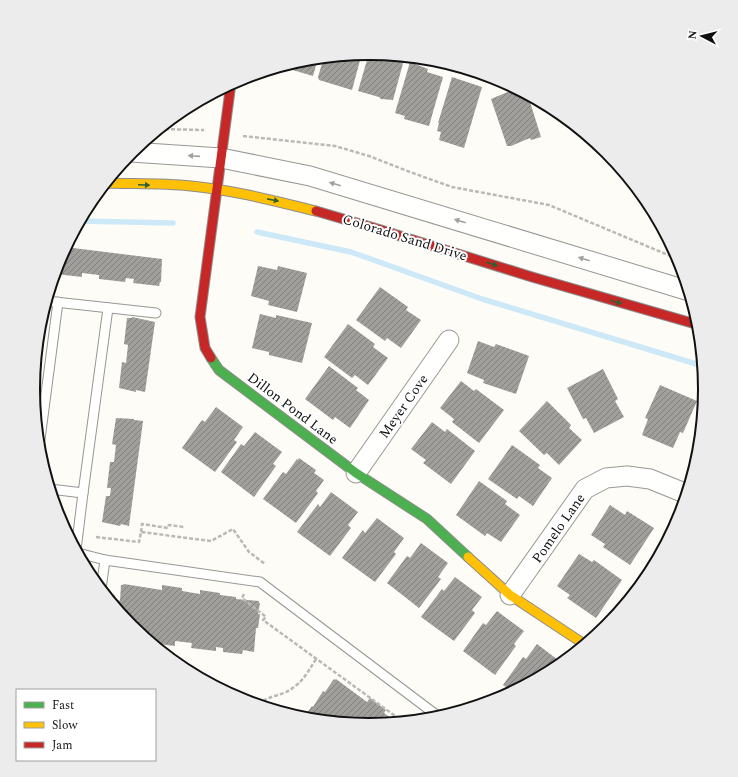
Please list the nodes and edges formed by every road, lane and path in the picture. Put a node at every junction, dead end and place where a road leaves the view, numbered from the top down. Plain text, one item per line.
1 (230, 90) edge
2 (167, 128) edge
3 (196, 130) dead end
4 (256, 138) dead end
5 (140, 153) edge
6 (221, 158) junction
7 (112, 183) edge
8 (217, 189) junction
9 (670, 256) edge
10 (683, 288) edge
11 (52, 301) edge
12 (58, 302) junction
13 (108, 308) junction
14 (156, 313) dead end
15 (692, 323) edge
16 (449, 340) dead end
17 (42, 423) edge
18 (356, 473) junction
19 (56, 490) edge
20 (682, 492) edge
21 (83, 493) junction
22 (184, 527) dead end
23 (141, 532) junction
24 (96, 537) dead end
25 (77, 540) edge
26 (85, 555) edge
27 (104, 560) junction
28 (265, 564) dead end
29 (102, 581) edge
30 (246, 590) dead end
31 (115, 592) dead end
32 (510, 595) junction
33 (114, 596) edge
34 (580, 641) edge
35 (316, 660) junction
36 (264, 700) edge
37 (431, 711) edge
38 (396, 717) edge

1 - 6 street, Dillon Pond Lane
2 - 3 path
4 - 9 path
6 -> 5 street
6 - 8 street, Dillon Pond Lane
10 -> 6 street
7 -> 8 street, Colorado Sand Drive
8 -> 15 street, Colorado Sand Drive
8 - 18 street, Dillon Pond Lane
11 - 12 lane
12 - 13 lane
12 - 17 lane
13 - 14 lane
13 - 21 lane
16 - 18 street, Meyer Cove
18 - 32 street, Dillon Pond Lane
19 - 21 lane
20 - 32 street, Pomelo Lane
21 - 25 lane
22 - 23 path
23 - 24 path
23 - 28 path
26 - 27 lane
27 - 29 lane
27 - 37 lane
30 - 35 path
31 - 33 path
32 - 34 street, Dillon Pond Lane
35 - 36 path
35 - 38 path

